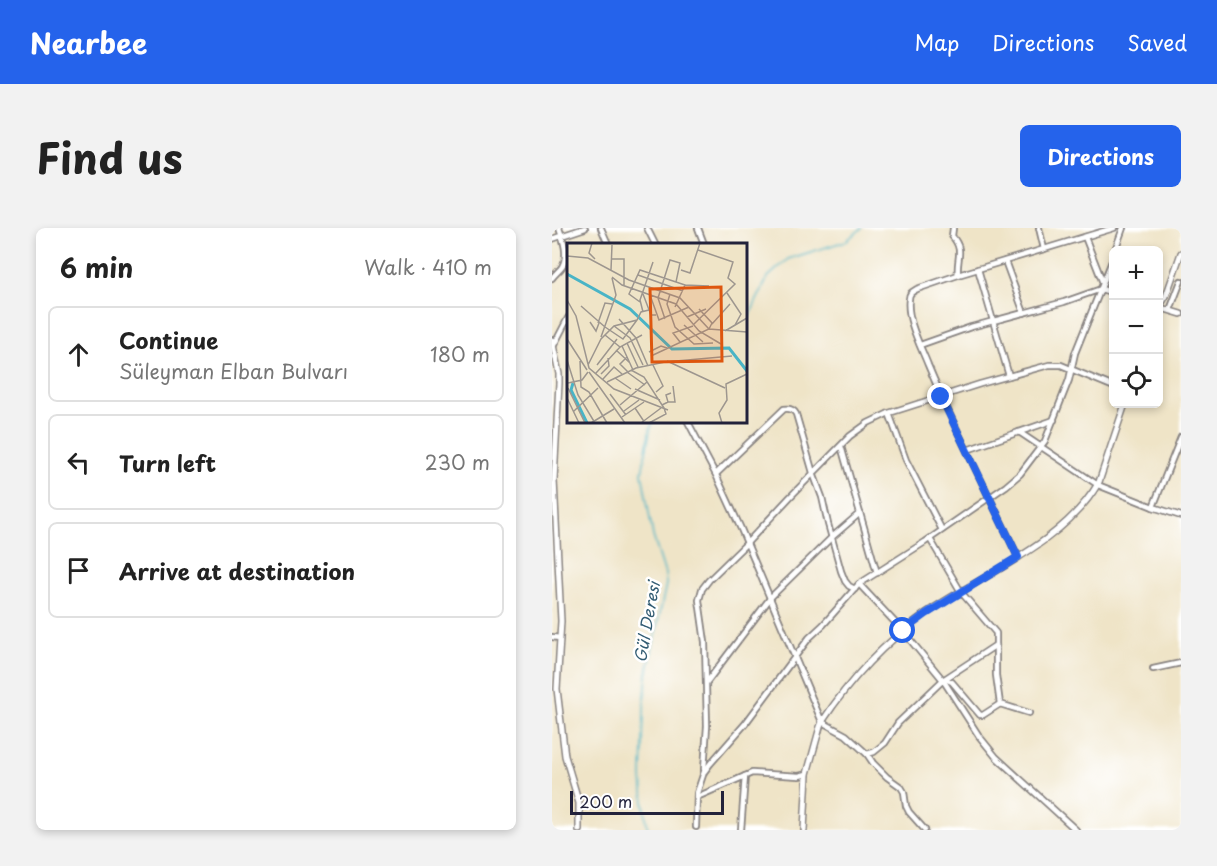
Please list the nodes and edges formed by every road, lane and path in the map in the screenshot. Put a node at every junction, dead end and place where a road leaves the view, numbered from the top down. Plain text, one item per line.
1 (559, 228) edge
2 (585, 228) edge
3 (601, 228) edge
4 (647, 228) edge
5 (698, 228) edge
6 (953, 228) edge
7 (1039, 228) edge
8 (1114, 228) edge
9 (1123, 228) edge
10 (562, 236) junction
11 (1085, 237) junction
12 (552, 239) edge
13 (608, 243) edge
14 (654, 243) edge
15 (704, 243) edge
16 (565, 246) junction
17 (1116, 246) edge
18 (1044, 249) junction
19 (1181, 253) edge
20 (567, 254) edge
21 (1005, 261) junction
22 (1179, 263) edge
23 (1109, 267) edge
24 (978, 269) junction
25 (958, 275) junction
26 (552, 278) edge
27 (1181, 281) edge
28 (1102, 286) junction
29 (1109, 290) edge
30 (1163, 301) edge
31 (1163, 309) edge
32 (1170, 310) junction
33 (1024, 313) junction
34 (1181, 314) edge
35 (567, 320) edge
36 (993, 321) junction
37 (553, 342) edge
38 (920, 345) junction
39 (556, 360) junction
40 (552, 367) edge
41 (1071, 370) junction
42 (1009, 376) junction
43 (1109, 385) edge
44 (941, 397) junction
45 (1124, 408) edge
46 (889, 413) junction
47 (1054, 420) junction
48 (689, 423) edge
49 (1019, 432) junction
50 (1181, 437) edge
51 (841, 446) junction
52 (1041, 448) junction
53 (967, 450) junction
54 (813, 473) junction
55 (716, 474) junction
56 (1098, 485) junction
57 (990, 498) junction
58 (1154, 507) junction
59 (860, 513) junction
60 (1181, 516) edge
61 (942, 530) junction
62 (831, 538) junction
63 (930, 539) junction
64 (747, 543) junction
65 (1018, 557) junction
66 (877, 573) junction
67 (857, 587) junction
68 (961, 592) junction
69 (771, 597) junction
70 (903, 631) junction
71 (552, 637) edge
72 (560, 638) junction
73 (996, 645) junction
74 (795, 657) junction
75 (1181, 663) edge
76 (1153, 669) dead end
77 (944, 680) junction
78 (706, 682) junction
79 (1000, 704) junction
80 (1029, 713) dead end
81 (822, 722) junction
82 (867, 754) junction
83 (704, 772) junction
84 (807, 774) junction
85 (745, 776) junction
86 (697, 797) junction
87 (696, 827) dead end
88 (579, 830) edge
89 (741, 830) edge
90 (804, 830) edge
91 (925, 830) edge
92 (1076, 830) edge

1 - 10 street
2 - 10 street
3 - 13 street
4 - 14 street
5 - 15 street
6 - 25 street
7 - 18 street
8 - 11 street
9 - 17 street
10 - 12 street
10 - 16 street
11 - 18 street
11 - 28 street
16 - 20 street
16 - 26 street
18 - 21 street
19 - 22 street
21 - 24 street
21 - 33 street
22 - 30 street
23 - 28 street
24 - 25 street
24 - 36 street
25 - 38 street
27 - 32 street
28 - 29 street
28 - 33 street
28 - 41 street
31 - 32 street
32 - 34 street
33 - 36 street
35 - 37 street
36 - 38 street
36 - 42 street
37 - 39 street
38 - 44 street
39 - 40 street
39 - 72 street
41 - 42 street
41 - 43 street
41 - 47 street
42 - 44 street
44 - 46 street
44 - 53 street
45 - 56 street
46 - 51 street
46 - 61 street
47 - 49 street
47 - 52 street
48 - 55 street
49 - 52 street
49 - 53 street
50 - 58 street
51 - 54 street
51 - 59 street
52 - 56 street
52 - 57 street
53 - 57 street
54 - 55 street
54 - 62 street
54 - 64 street
55 - 64 street
56 - 58 street
56 - 65 street
57 - 61 street
57 - 65 street
58 - 60 street
59 - 62 street
59 - 66 street
61 - 63 street
62 - 67 street
62 - 69 street
63 - 66 street
63 - 68 street
64 - 69 street
64 - 78 street
65 - 68 street
66 - 67 street
67 - 70 street
67 - 74 street
68 - 70 street
68 - 73 street
69 - 74 street
69 - 78 street
70 - 77 street
70 - 81 street
71 - 72 street
72 - 88 street
73 - 77 street
73 - 79 street
74 - 81 street
74 - 83 street
75 - 76 street
77 - 79 street
77 - 82 street
77 - 92 street
78 - 83 street
79 - 80 street
81 - 82 street
81 - 84 street
82 - 91 street
83 - 86 street
84 - 85 street
84 - 90 street
85 - 86 street
85 - 89 street
86 - 87 street

